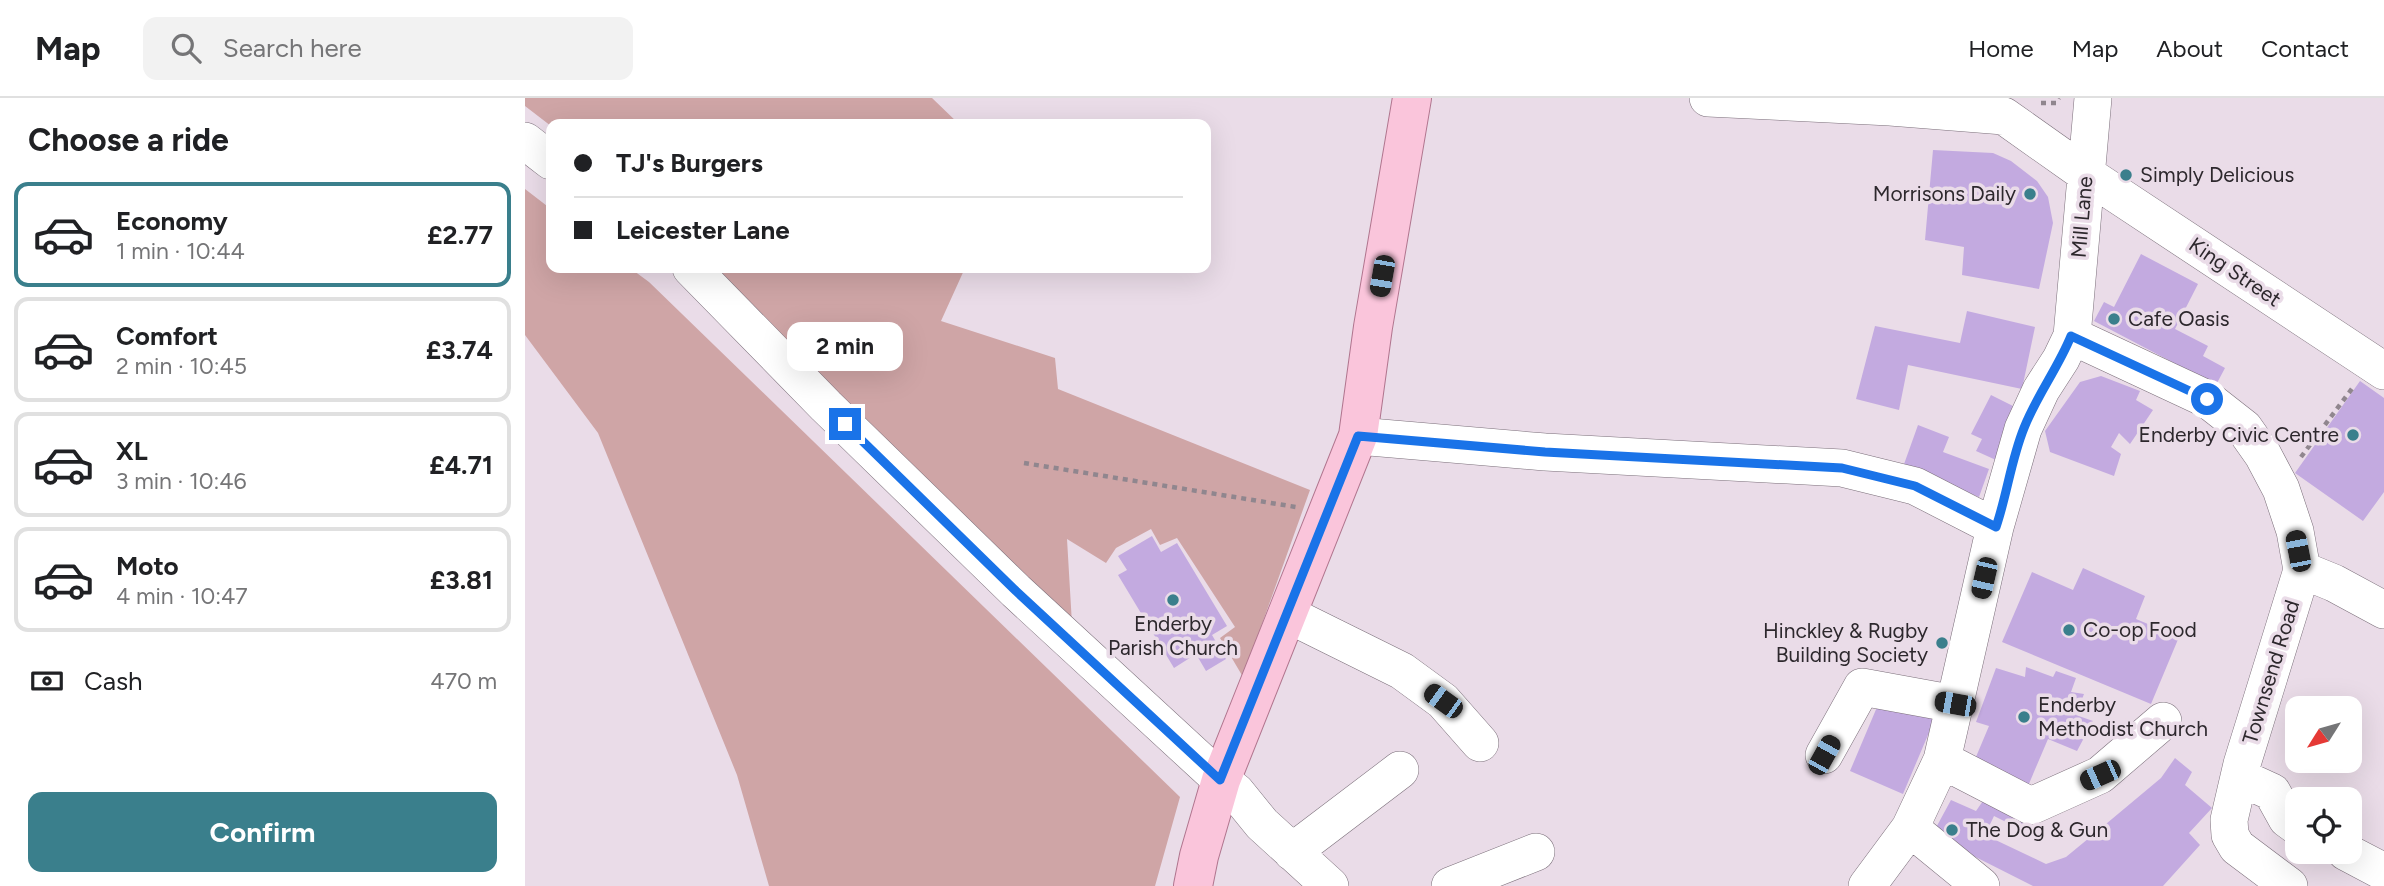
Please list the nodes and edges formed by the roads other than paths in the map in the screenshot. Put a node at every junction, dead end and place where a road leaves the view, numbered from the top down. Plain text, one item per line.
1 (1412, 98) edge
2 (1708, 98) edge
3 (2093, 98) edge
4 (1982, 106) edge
5 (525, 141) edge
6 (546, 157) edge
7 (2086, 174) junction
8 (696, 273) edge
9 (2071, 336) junction
10 (2378, 367) edge
11 (1358, 436) junction
12 (1996, 527) junction
13 (2302, 570) junction
14 (2384, 610) edge
15 (1287, 614) junction
16 (1955, 704) junction
17 (2163, 721) dead end
18 (1480, 743) dead end
19 (1824, 755) dead end
20 (1942, 760) junction
21 (1401, 770) dead end
22 (2239, 777) junction
23 (1220, 780) junction
24 (2285, 815) edge
25 (1910, 828) junction
26 (1291, 852) junction
27 (1536, 852) dead end
28 (2362, 860) edge
29 (2384, 872) edge
30 (1193, 886) edge
31 (1330, 886) edge
32 (1450, 886) edge
33 (1867, 886) edge
34 (1981, 886) edge
35 (2289, 886) edge

1 - 11 main road
2 - 4 street, King Street
3 - 7 street, Mill Lane
4 - 7 street, King Street
5 - 6 street
7 - 9 street, Mill Lane
7 - 10 street, King Street
8 - 23 street
9 - 12 street
9 - 13 street, Townsend Road
11 - 12 street
11 - 15 main road
12 - 16 street
13 - 14 street
13 - 22 street, Townsend Road
15 - 18 street
15 - 23 main road
16 - 19 street
16 - 20 street
17 - 20 street
20 - 25 street
21 - 26 street
22 - 24 street
22 - 35 street, Townsend Road
23 - 26 street
23 - 30 main road
25 - 33 street
25 - 34 street
26 - 31 street
27 - 32 street
28 - 29 street

